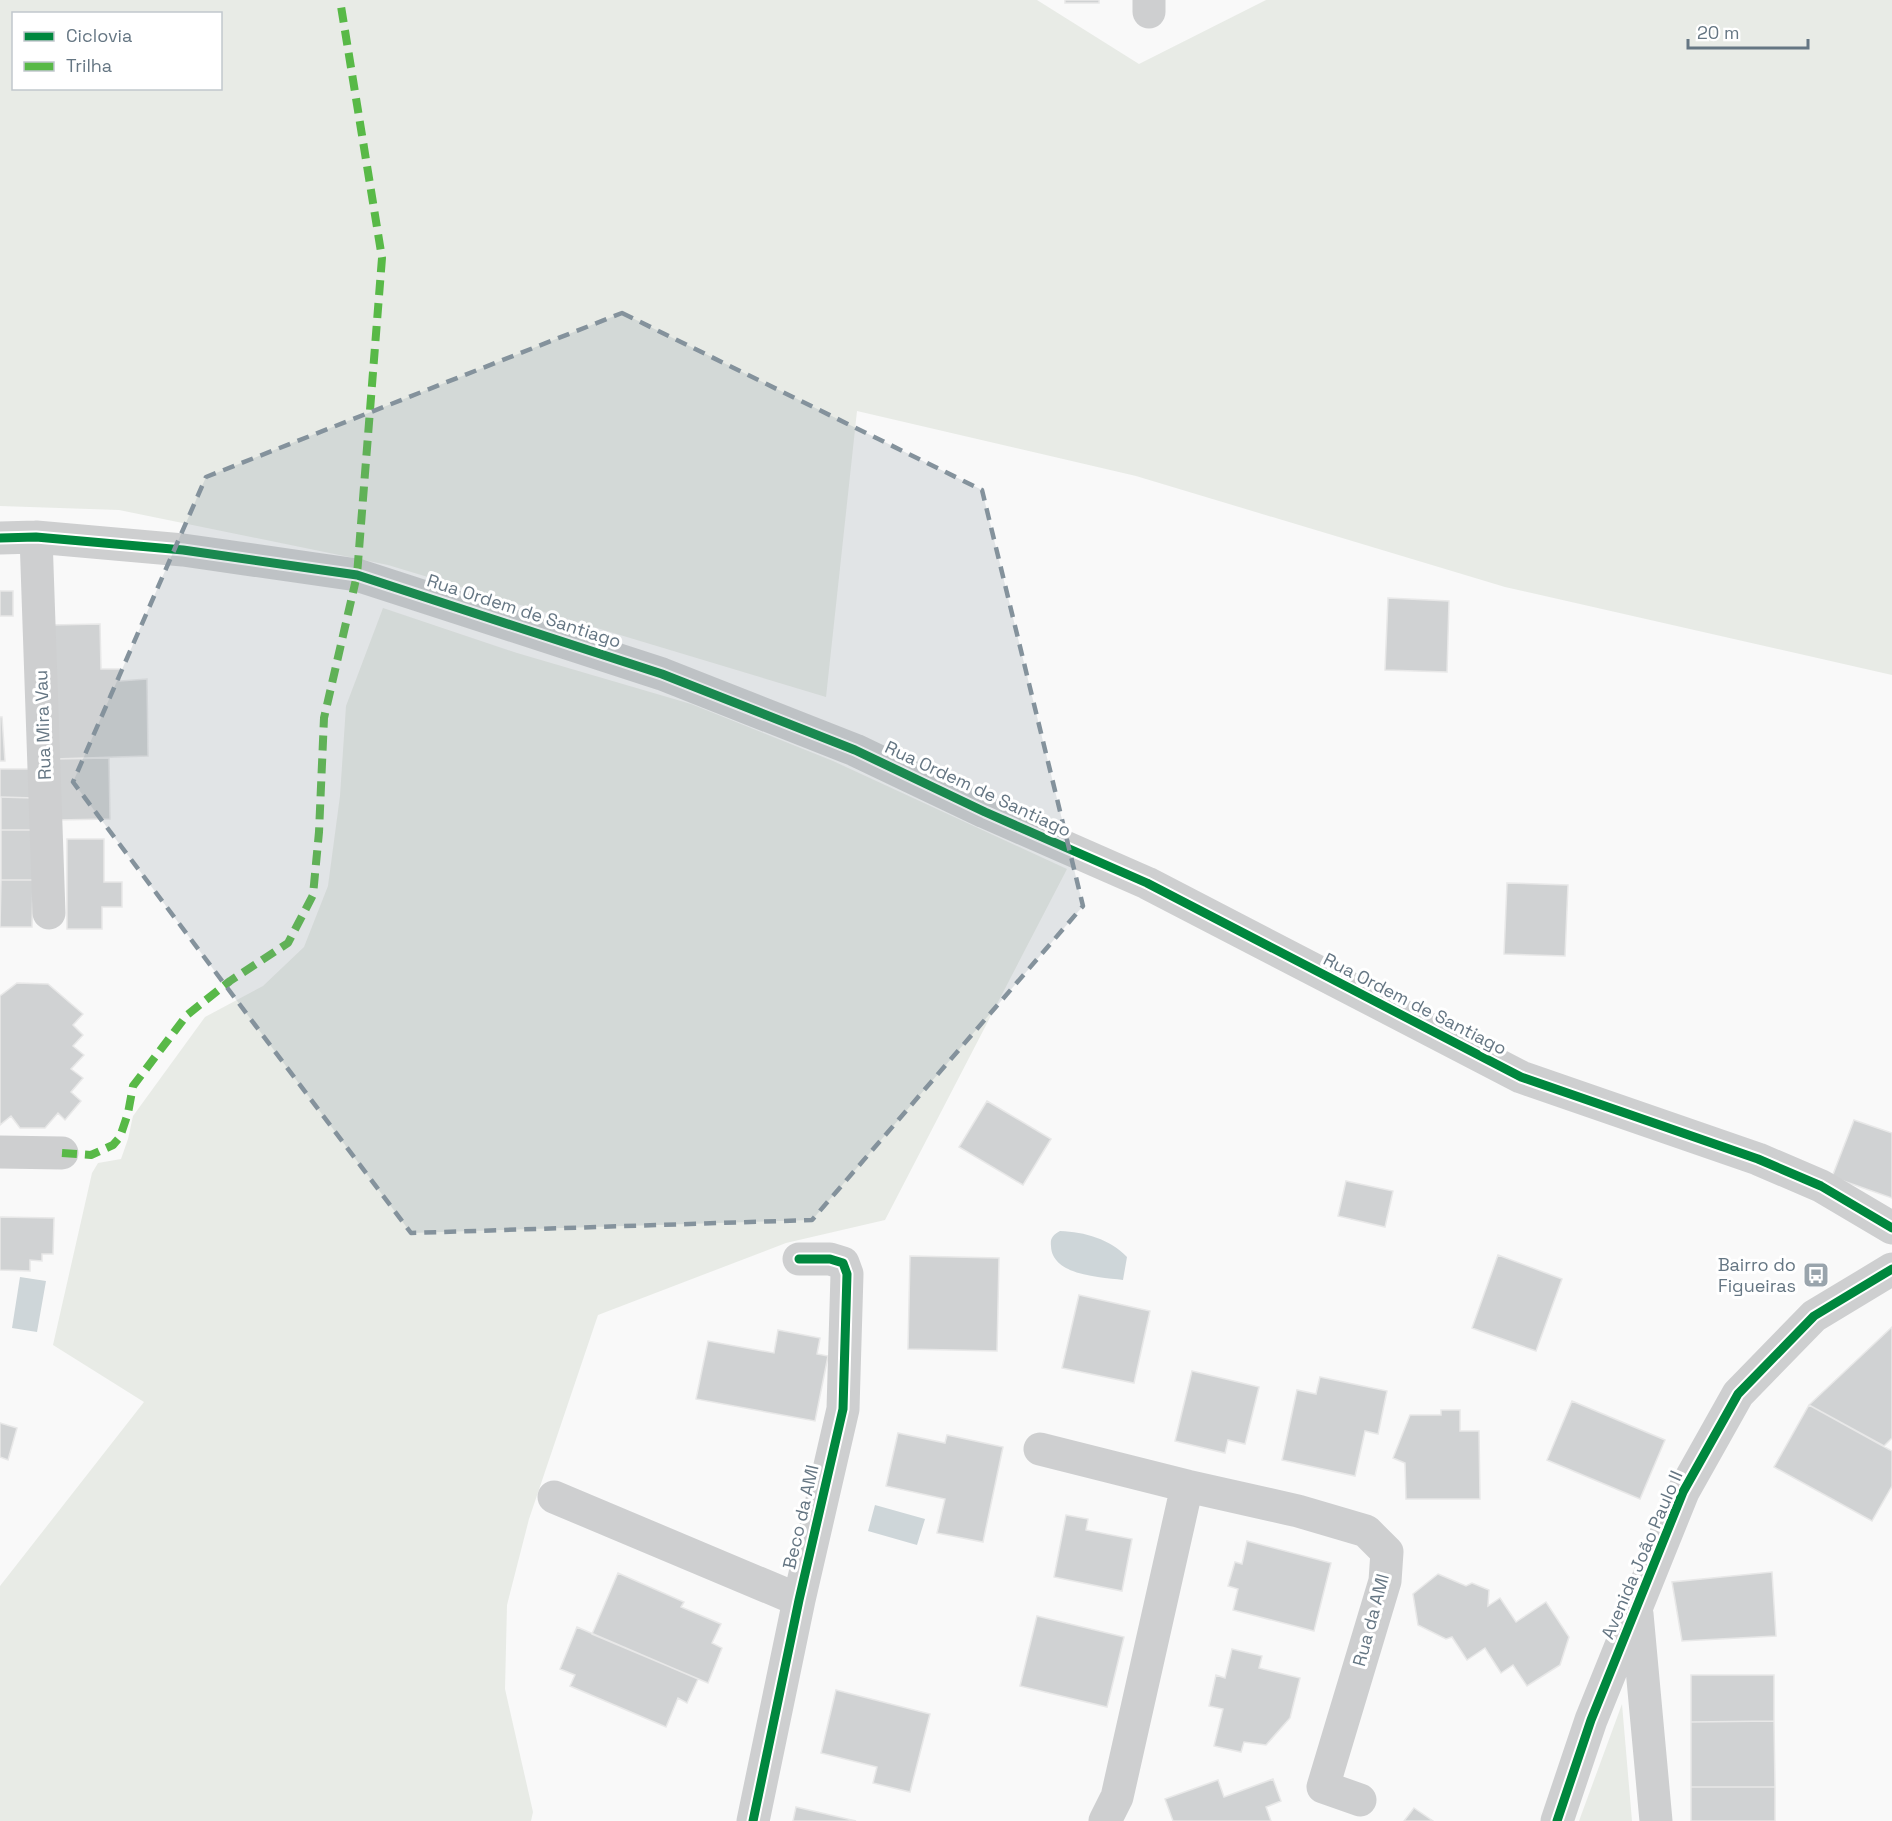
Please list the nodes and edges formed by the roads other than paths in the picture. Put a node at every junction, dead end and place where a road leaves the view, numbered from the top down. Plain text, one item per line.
1 (36, 537) junction
2 (0, 538) edge
3 (49, 913) dead end
4 (0, 1152) edge
5 (62, 1153) dead end
6 (1892, 1228) edge
7 (799, 1259) dead end
8 (1892, 1269) edge
9 (1040, 1449) dead end
10 (1187, 1486) junction
11 (554, 1497) dead end
12 (799, 1600) junction
13 (1636, 1609) junction
14 (1360, 1800) dead end
15 (753, 1821) edge
16 (1105, 1821) edge
17 (1557, 1821) edge
18 (1656, 1821) edge

1 - 2 street, Rua Ordem de Santiago
1 - 3 street, Rua Mira Vau
1 - 6 street, Rua Ordem de Santiago
4 - 5 street
7 - 12 street, Beco da AMI
8 - 13 street, Avenida João Paulo II
9 - 10 street, Rua da AMI
10 - 14 street, Rua da AMI
10 - 16 street
11 - 12 street, Beco da AMI
12 - 15 street, Beco da AMI
13 - 17 street, Avenida João Paulo II
13 - 18 street

